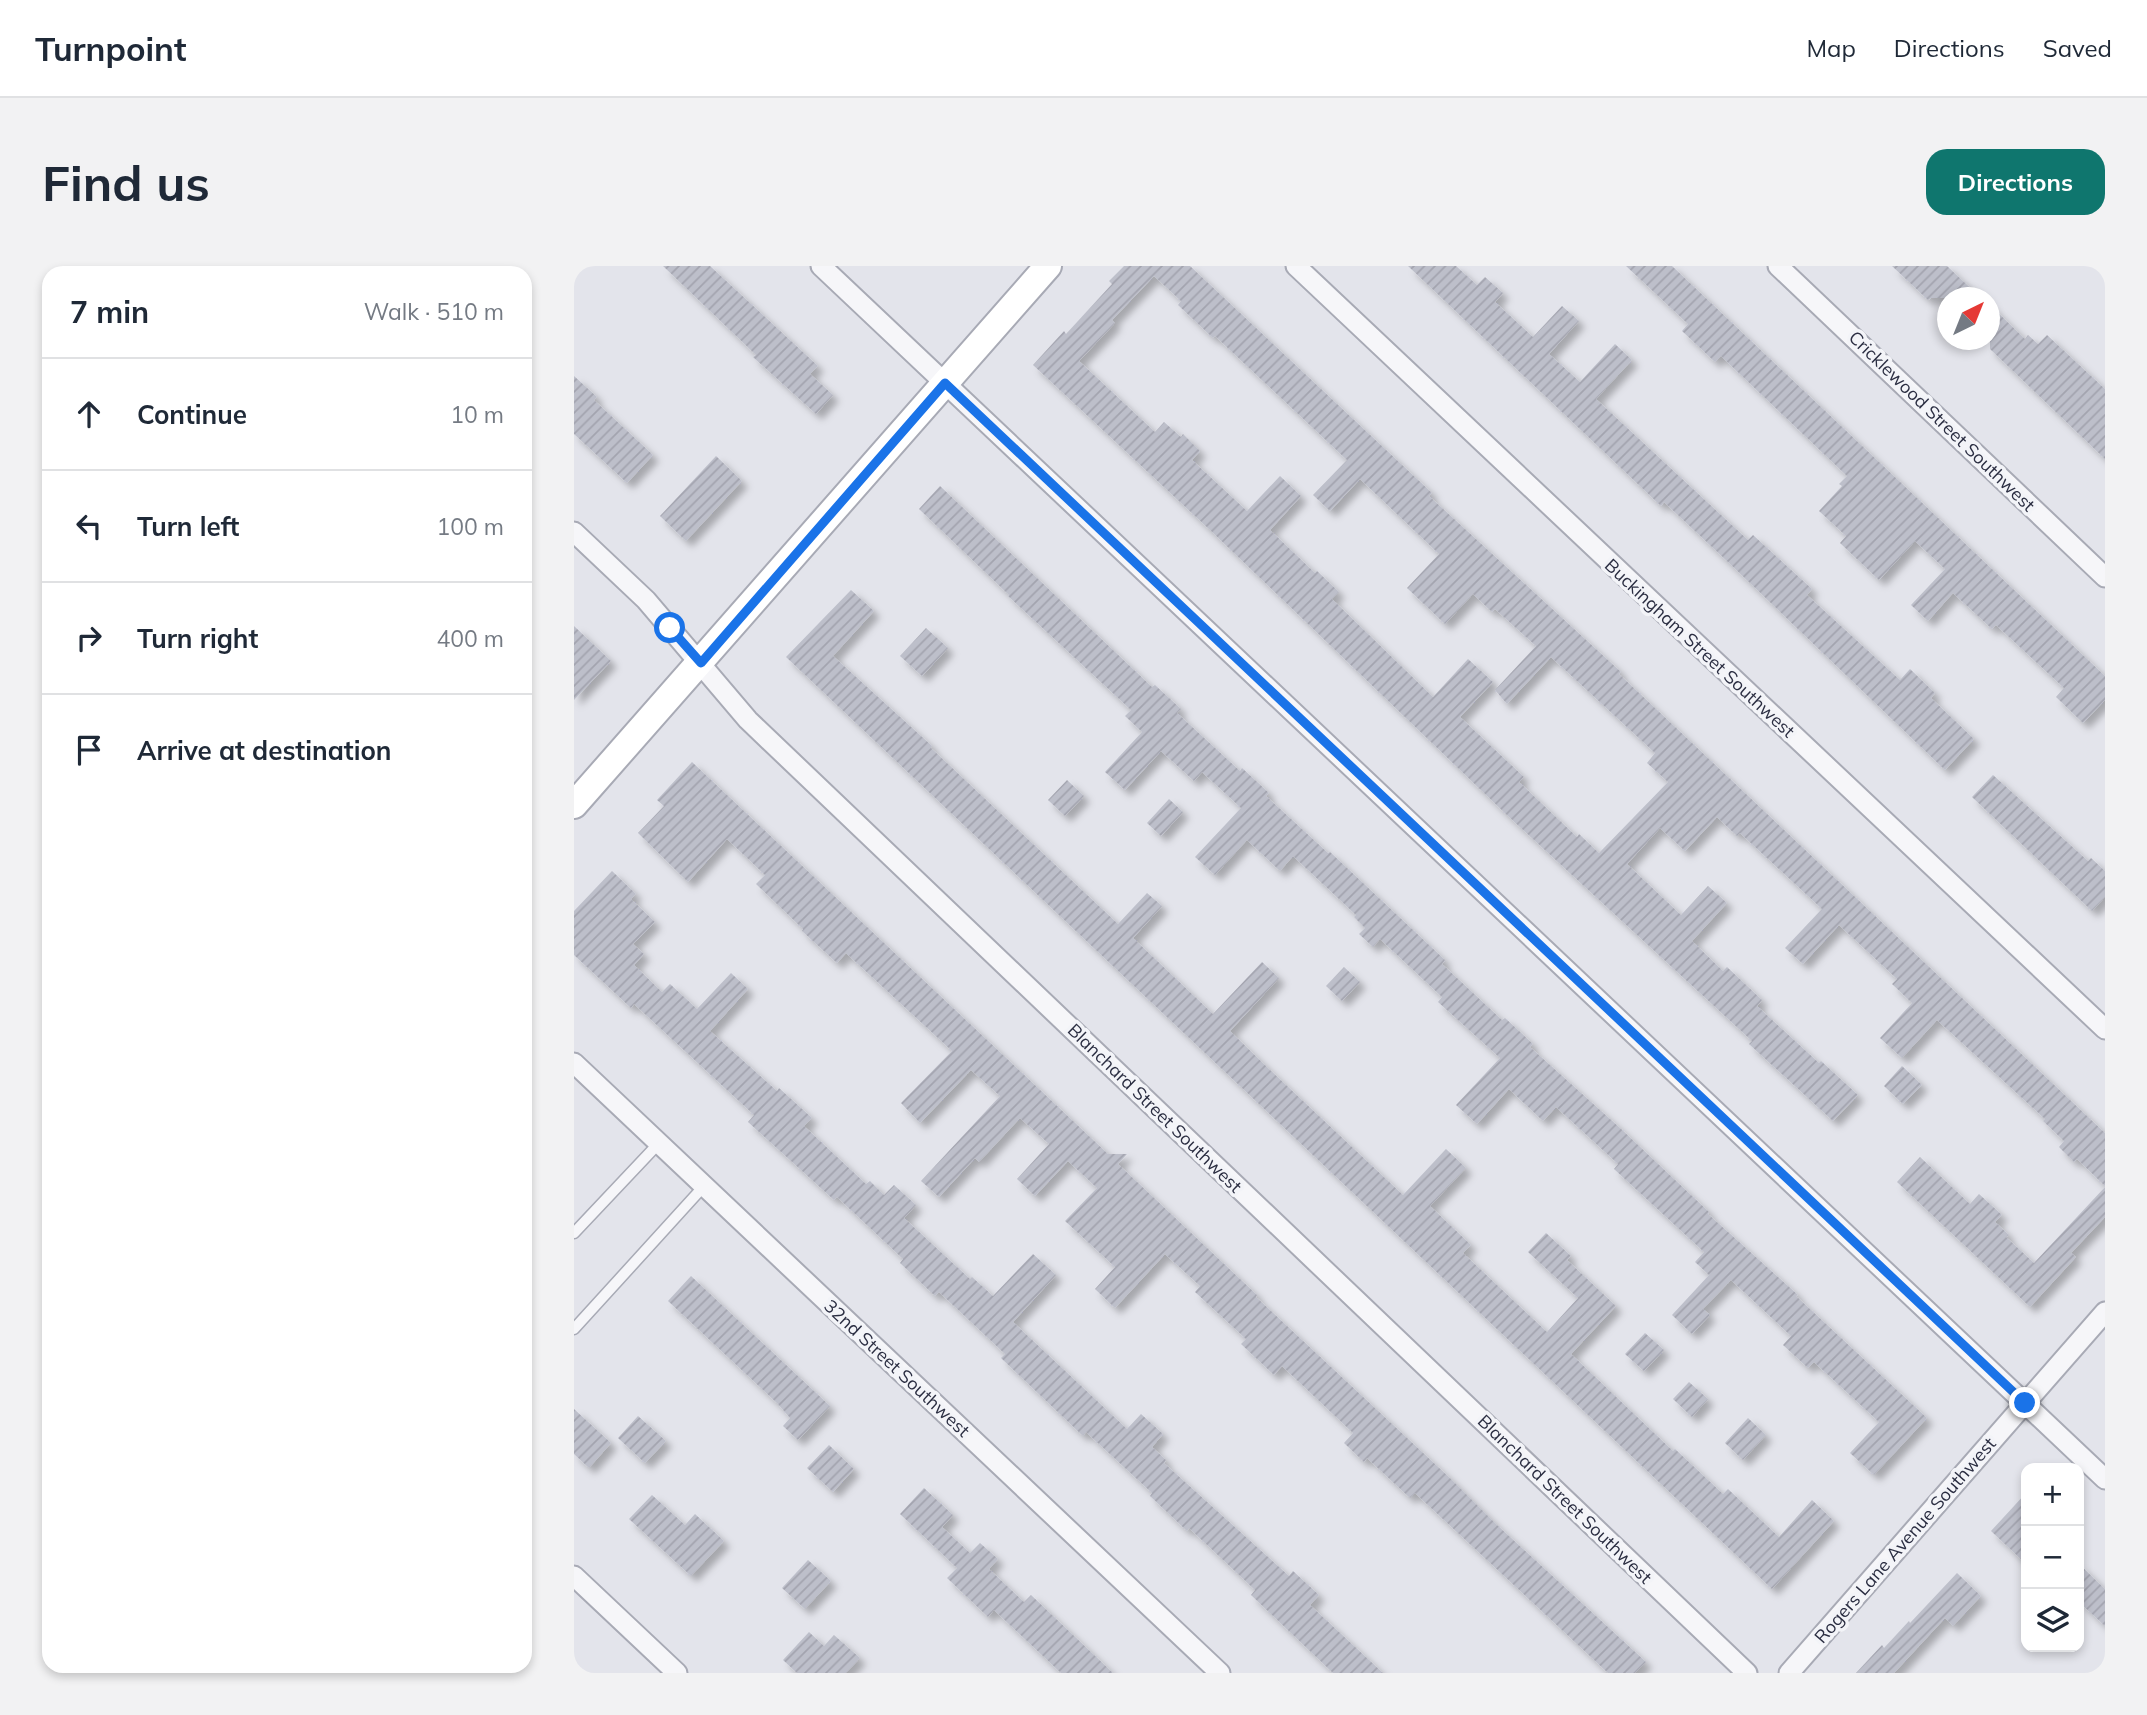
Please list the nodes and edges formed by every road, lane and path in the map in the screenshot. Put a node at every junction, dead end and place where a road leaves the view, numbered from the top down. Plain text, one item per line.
1 (821, 266) edge
2 (1048, 266) edge
3 (1296, 266) edge
4 (1779, 266) edge
5 (945, 383) junction
6 (574, 532) edge
7 (2105, 577) edge
8 (701, 663) junction
9 (574, 805) edge
10 (2105, 1030) edge
11 (574, 1063) edge
12 (659, 1143) junction
13 (704, 1186) junction
14 (574, 1233) edge
15 (2105, 1312) edge
16 (574, 1329) edge
17 (2025, 1403) junction
18 (2105, 1479) edge
19 (574, 1576) edge
20 (677, 1673) edge
21 (1220, 1673) edge
22 (1747, 1673) edge
23 (1789, 1673) edge

1 - 5 street
2 - 5 street
3 - 10 street, Buckingham Street Southwest
4 - 7 street, Cricklewood Street Southwest
5 - 8 street
5 - 17 street
6 - 8 street, Blanchard Street Southwest
8 - 9 street
8 - 22 street, Blanchard Street Southwest
11 - 12 street, 32nd Street Southwest
12 - 13 street, 32nd Street Southwest
12 - 14 lane
13 - 16 lane
13 - 21 street, 32nd Street Southwest
15 - 17 street, Rogers Lane Avenue Southwest
17 - 18 street
17 - 23 street, Rogers Lane Avenue Southwest
19 - 20 street

